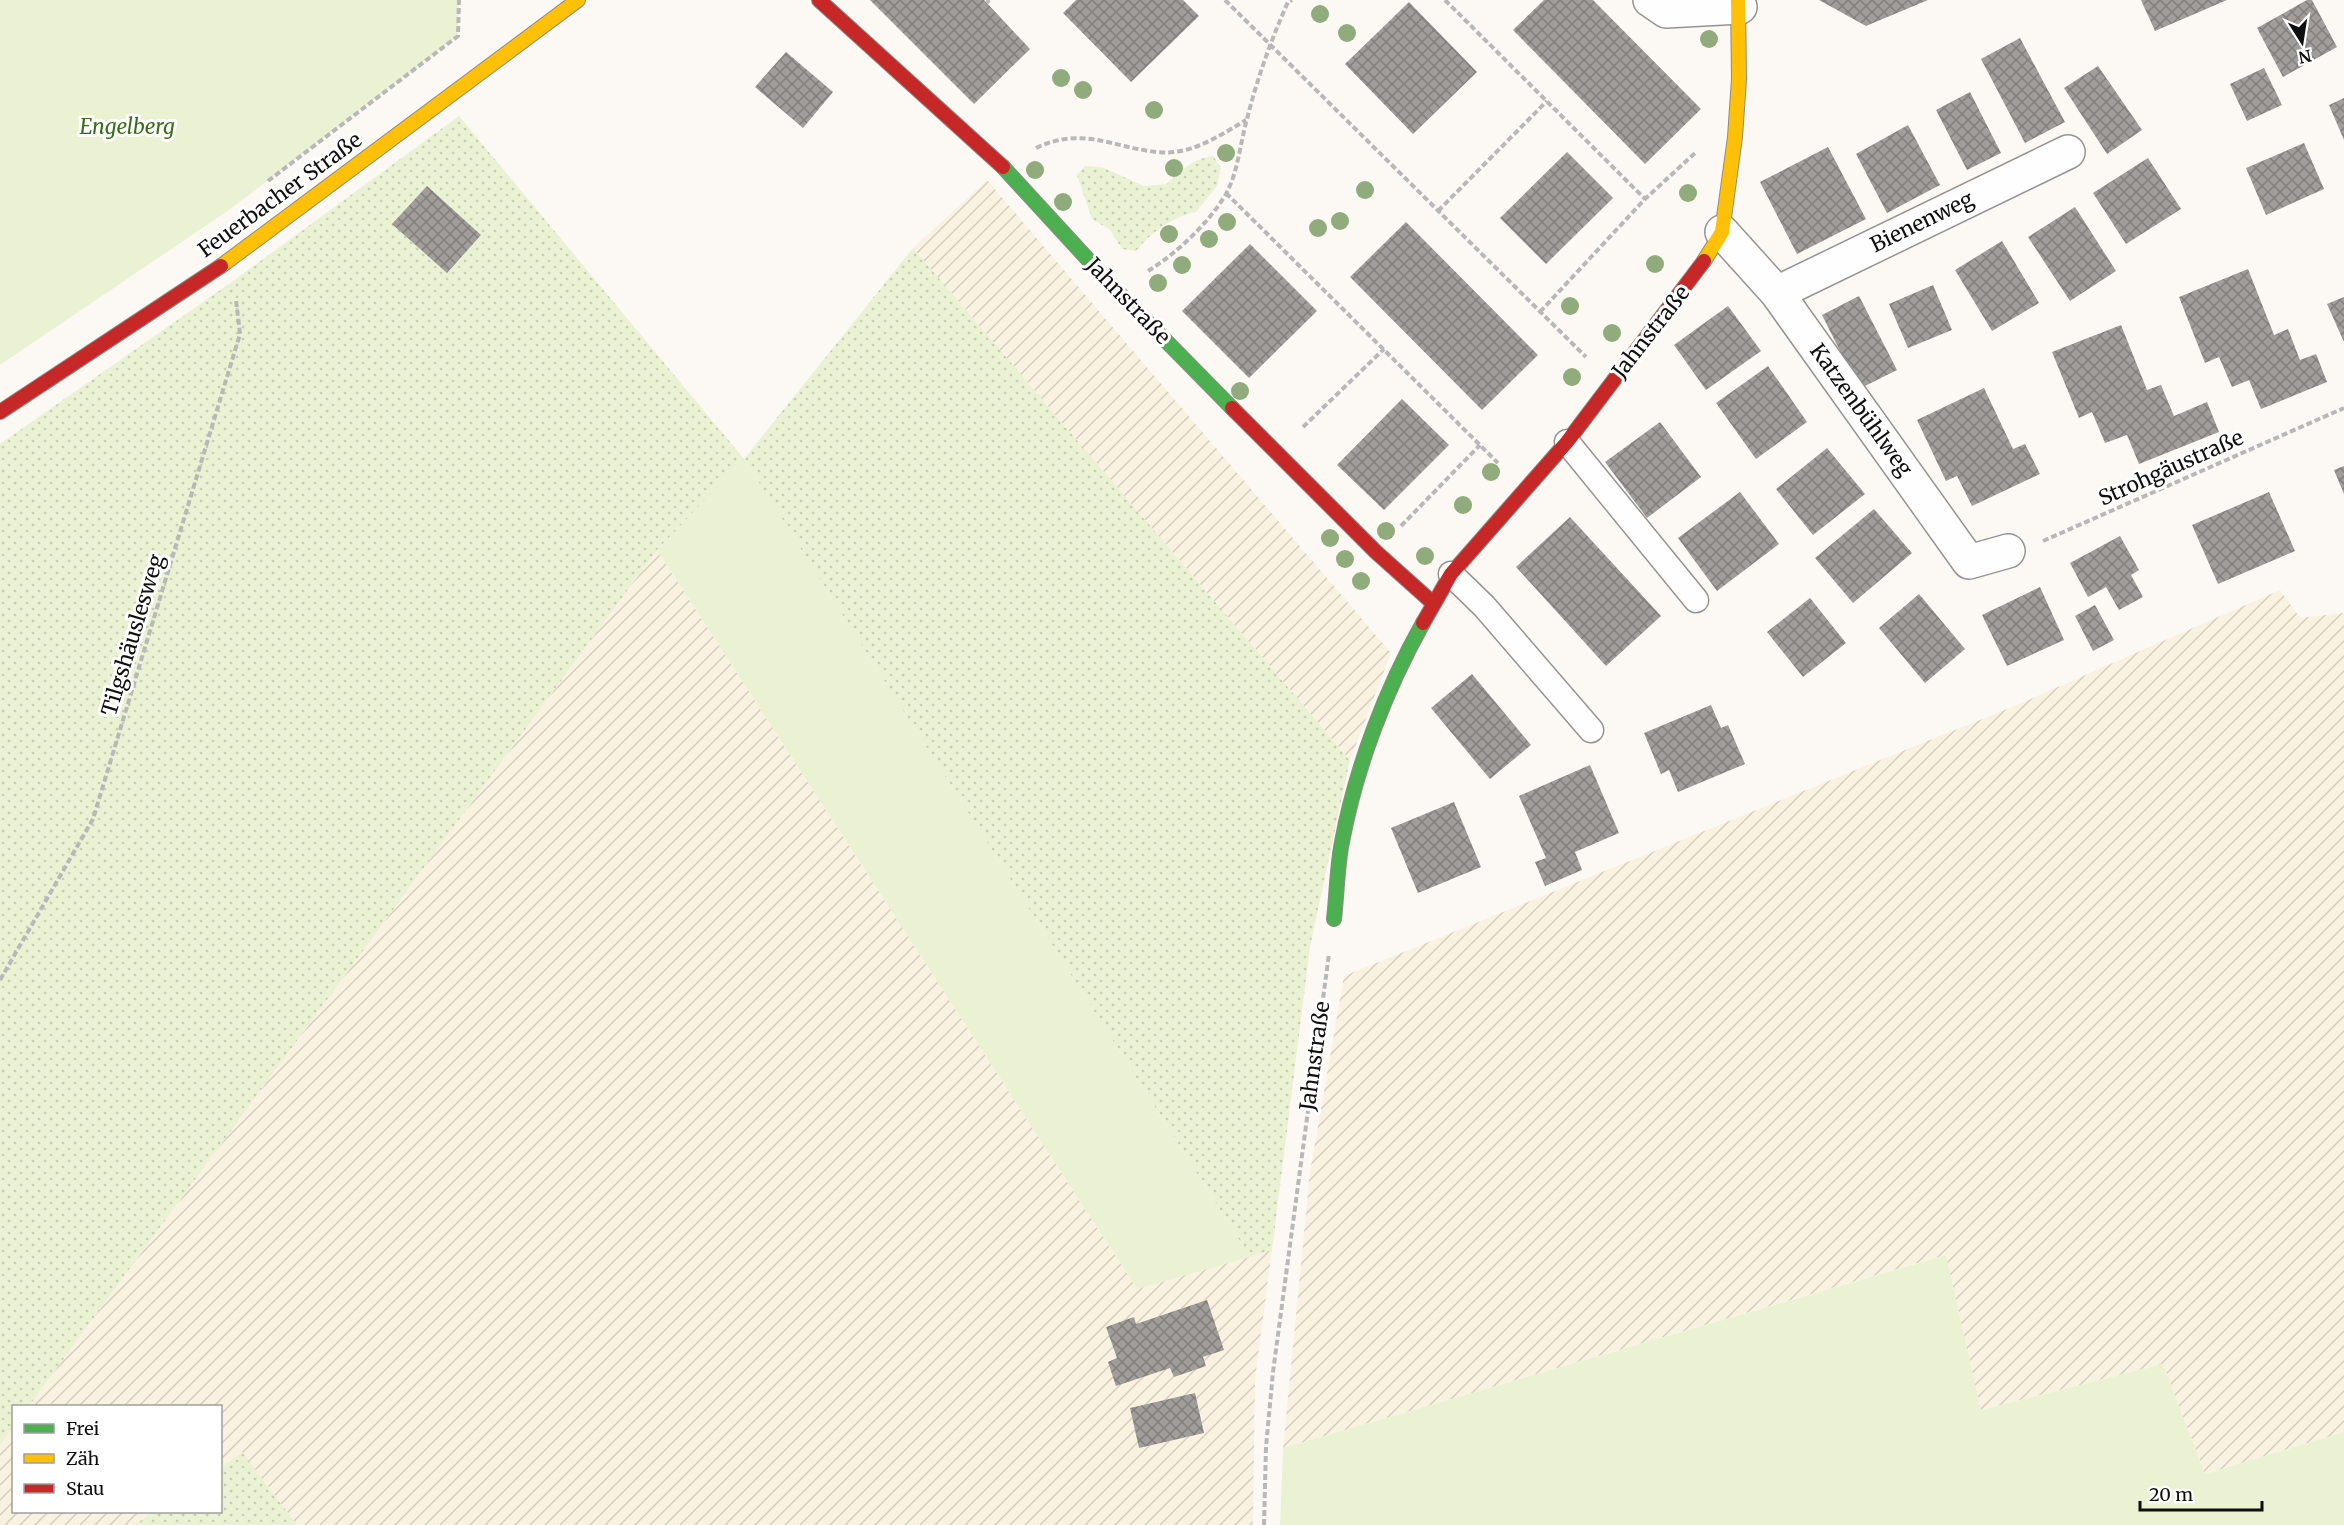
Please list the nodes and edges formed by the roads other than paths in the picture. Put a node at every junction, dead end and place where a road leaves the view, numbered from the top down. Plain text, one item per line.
1 (578, 0) edge
2 (819, 0) edge
3 (1650, 0) edge
4 (1739, 4) edge
5 (2068, 152) dead end
6 (1722, 232) junction
7 (1777, 293) junction
8 (0, 412) edge
9 (1567, 442) junction
10 (2008, 551) road end
11 (1452, 574) junction
12 (1696, 600) dead end
13 (1434, 604) junction
14 (1591, 730) dead end
15 (1334, 919) road end

1 - 8 street, Feuerbacher Straße
2 - 13 street, Jahnstraße
3 - 4 street, Jahnstraße
4 - 6 street, Jahnstraße
5 - 7 street, Bienenweg
6 - 7 street, Katzenbühlweg
6 - 9 street, Jahnstraße
7 - 10 street, Katzenbühlweg
9 - 11 street, Jahnstraße
9 - 12 lane
11 - 13 street, Jahnstraße
11 - 14 lane
13 - 15 street, Jahnstraße

